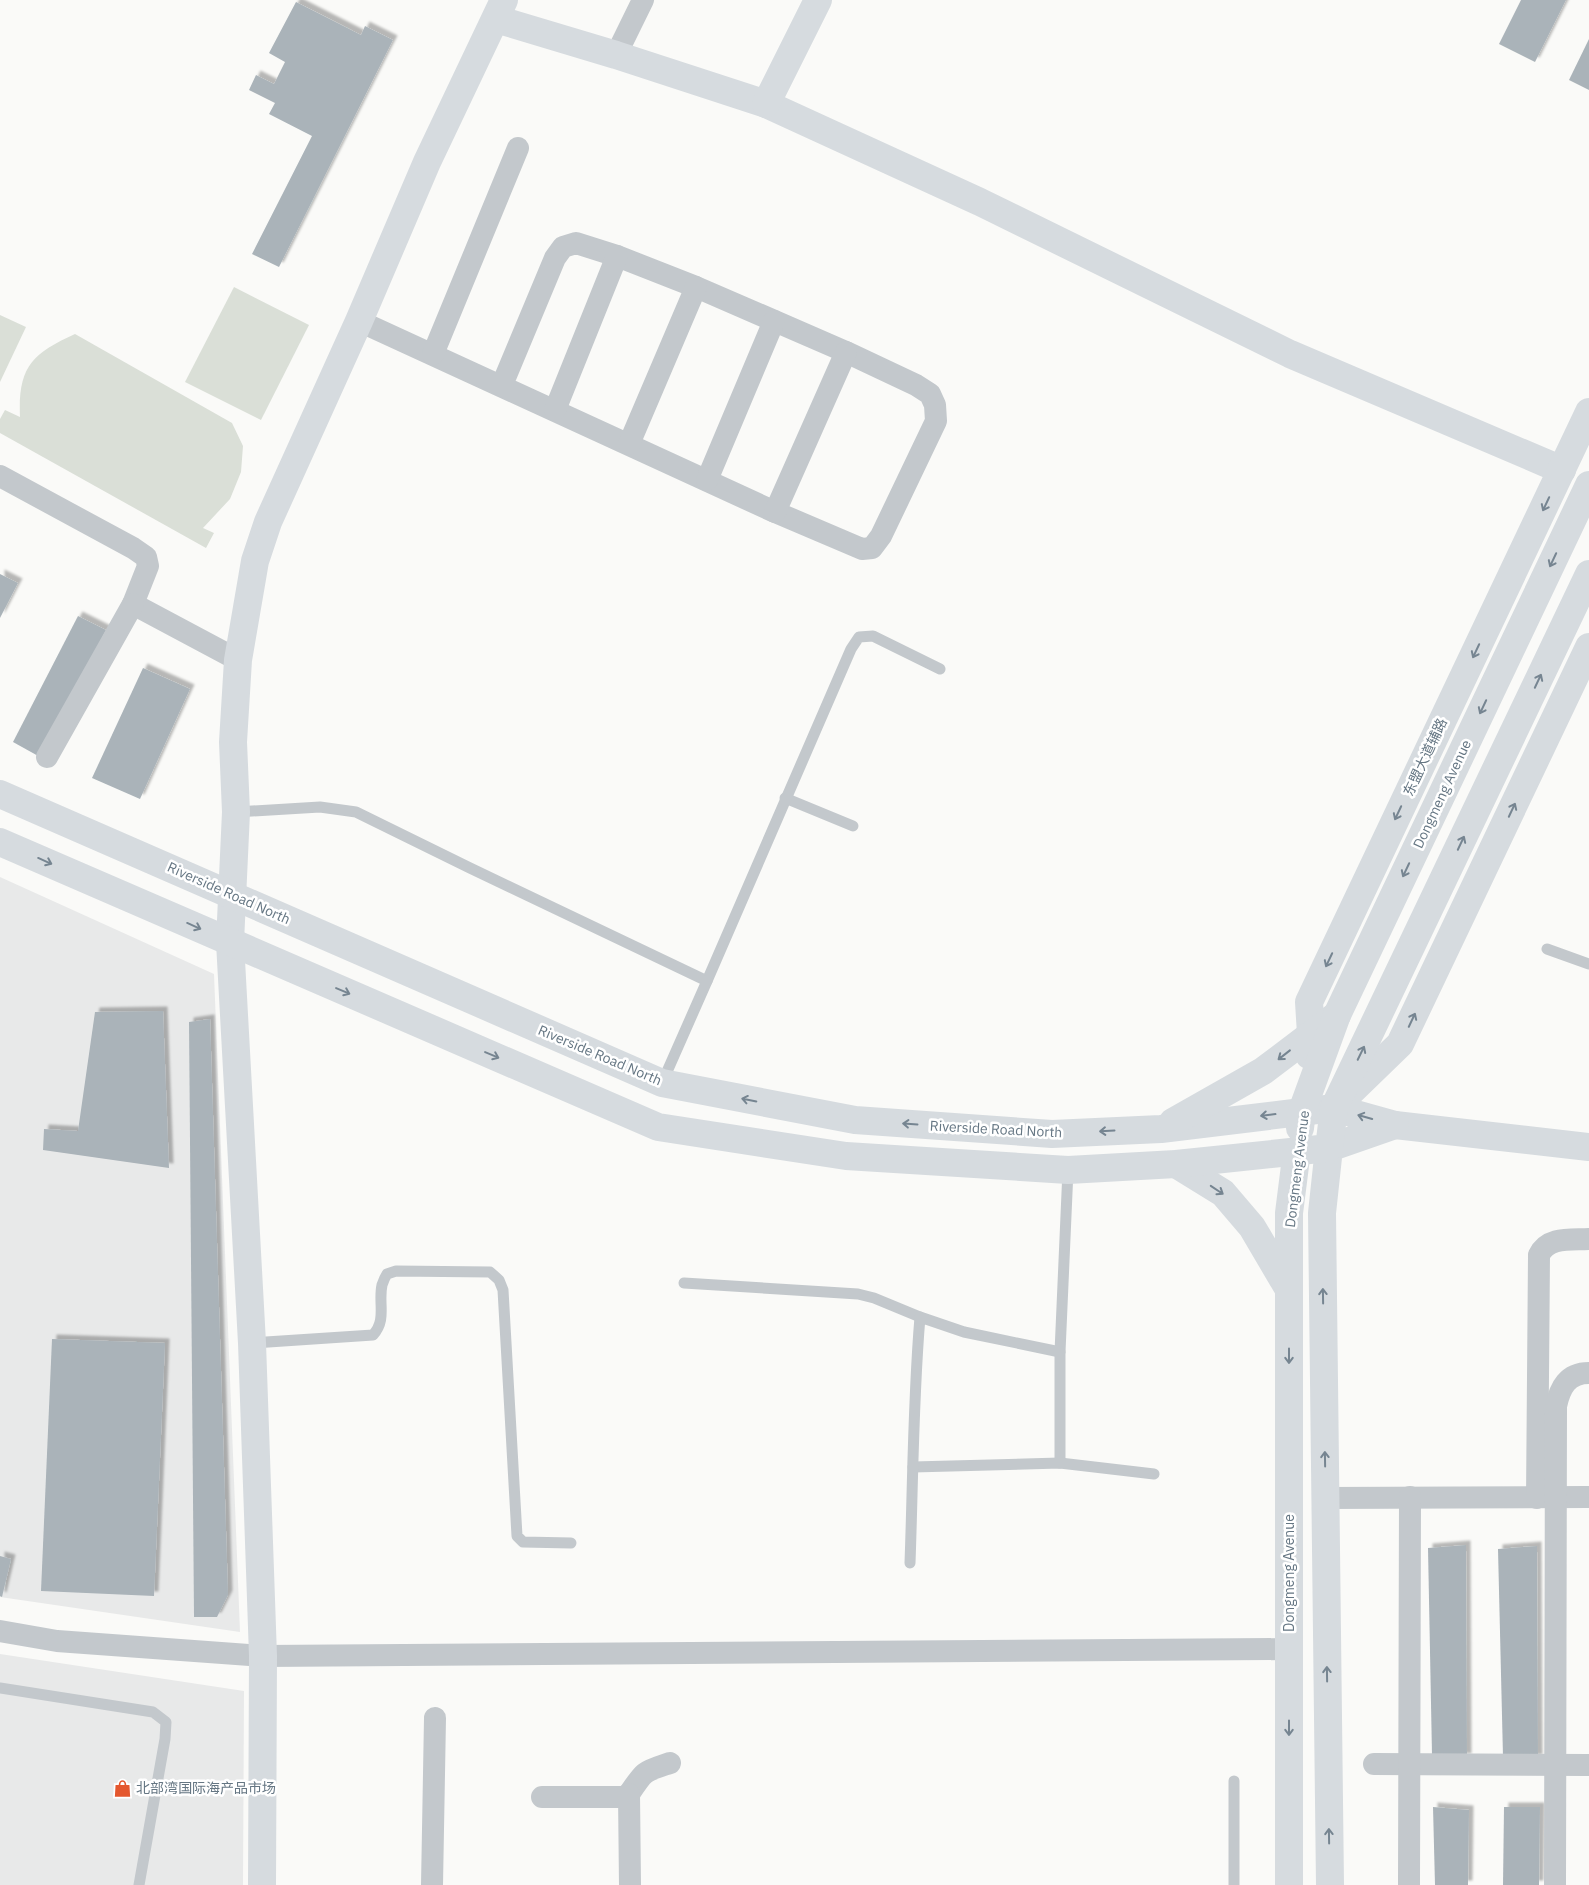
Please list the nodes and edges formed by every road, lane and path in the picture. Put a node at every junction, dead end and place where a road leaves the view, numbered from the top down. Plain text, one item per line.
1 (643, 0) edge
2 (818, 0) edge
3 (500, 10) edge
4 (616, 55) junction
5 (766, 104) junction
6 (518, 148) dead end
7 (617, 256) junction
8 (696, 287) junction
9 (359, 320) junction
10 (774, 321) junction
11 (846, 352) junction
12 (433, 354) junction
13 (502, 385) junction
14 (555, 410) junction
15 (1589, 412) edge
16 (629, 444) junction
17 (1562, 470) junction
18 (0, 476) edge
19 (707, 480) junction
20 (1589, 485) edge
21 (775, 512) junction
22 (1589, 574) edge
23 (133, 604) junction
24 (1589, 647) edge
25 (238, 660) junction
26 (940, 669) dead end
27 (47, 757) dead end
28 (0, 794) edge
29 (785, 798) junction
30 (236, 812) junction
31 (853, 826) dead end
32 (0, 842) edge
33 (232, 894) junction
34 (230, 942) junction
35 (1547, 949) dead end
36 (1589, 964) edge
37 (708, 981) junction
38 (1337, 1016) junction
39 (1311, 1034) junction
40 (662, 1083) junction
41 (1334, 1108) junction
42 (1302, 1111) junction
43 (1395, 1125) junction
44 (1161, 1128) junction
45 (1589, 1146) edge
46 (1330, 1148) junction
47 (1297, 1150) junction
48 (1176, 1164) junction
49 (1068, 1170) junction
50 (1589, 1239) edge
51 (684, 1283) dead end
52 (1289, 1290) junction
53 (920, 1317) junction
54 (252, 1343) junction
55 (1060, 1352) junction
56 (1589, 1373) edge
57 (1060, 1463) junction
58 (914, 1467) junction
59 (1154, 1474) dead end
60 (1410, 1497) junction
61 (1589, 1497) edge
62 (1325, 1498) junction
63 (1546, 1498) junction
64 (571, 1543) dead end
65 (910, 1563) dead end
66 (0, 1631) edge
67 (1289, 1649) junction
68 (263, 1656) junction
69 (0, 1688) edge
70 (435, 1718) dead end
71 (670, 1764) dead end
72 (1374, 1764) dead end
73 (1555, 1764) junction
74 (1410, 1765) junction
75 (1589, 1765) edge
76 (1234, 1781) dead end
77 (629, 1794) junction
78 (542, 1797) dead end
79 (139, 1885) edge
80 (262, 1885) edge
81 (432, 1885) edge
82 (630, 1885) edge
83 (1234, 1885) edge
84 (1289, 1885) edge
85 (1330, 1885) edge
86 (1410, 1885) edge
87 (1555, 1885) edge

1 - 4 street
2 - 5 main road
3 - 4 main road
3 - 9 main road
4 - 5 main road
5 - 17 main road
6 - 12 street
7 - 8 street
7 - 13 street
7 - 14 street
8 - 10 street
8 - 16 street
9 - 12 street
9 - 25 main road
10 - 11 street
10 - 19 street
11 - 21 street
11 - 21 street
12 - 13 street
13 - 14 street
14 - 16 street
15 - 17 main road, 东盟大道辅路
16 - 19 street
17 -> 39 main road, 东盟大道辅路
18 - 23 street
19 - 21 street
20 -> 38 main road, Dongmeng Avenue
41 -> 22 main road
23 - 25 street
23 - 27 street
41 -> 24 main road
25 - 30 main road
26 - 29 lane
28 - 33 main road, Riverside Road North
29 - 31 lane
29 - 37 lane
30 - 33 main road
30 - 37 lane
32 -> 34 main road
33 - 34 main road
33 - 40 main road, Riverside Road North
34 -> 49 main road
34 - 54 main road
35 - 36 lane
37 - 40 lane
38 - 39 main road
38 - 42 main road, Dongmeng Avenue
39 - 42 main road, 东盟大道辅路
39 -> 44 main road
44 -> 40 main road, Riverside Road North
41 - 42 main road, Riverside Road North
43 -> 41 main road
41 - 46 main road
42 -> 44 main road, Riverside Road North
42 - 47 main road, Dongmeng Avenue
43 - 45 main road
43 - 46 main road
46 - 47 main road
62 -> 46 main road
47 - 48 main road
47 - 52 main road, Dongmeng Avenue
48 - 49 main road
48 -> 52 main road
49 - 55 lane
50 - 63 street
51 - 53 lane
52 -> 67 main road, Dongmeng Avenue
53 - 55 lane
53 - 58 lane
54 - 64 lane
54 - 68 main road
55 - 57 lane
56 - 63 street
57 - 58 lane
57 - 59 lane
58 - 65 lane
60 - 62 street
60 - 63 street
60 - 74 street
61 - 63 street
85 -> 62 main road
63 - 73 street
66 - 68 street
67 - 68 street
67 -> 84 main road, Dongmeng Avenue
68 - 80 main road
69 - 79 lane
70 - 81 street
71 - 77 street
72 - 74 street
73 - 74 street
73 - 75 street
73 - 87 street
74 - 86 street
76 - 83 lane
77 - 78 street
77 - 82 street

